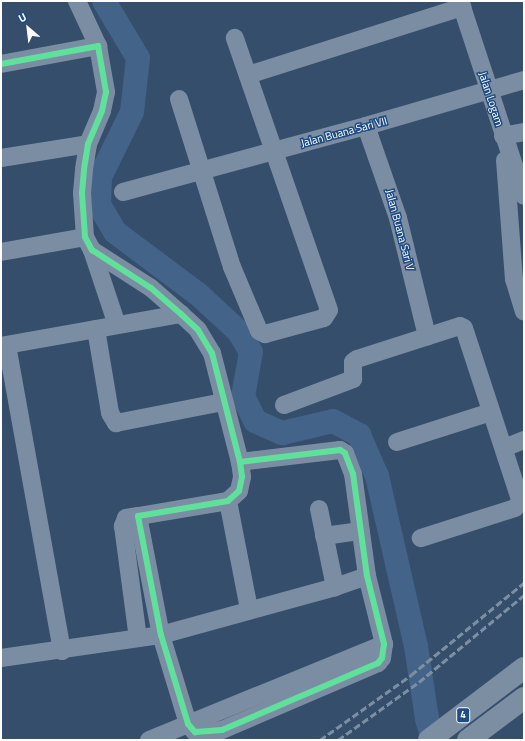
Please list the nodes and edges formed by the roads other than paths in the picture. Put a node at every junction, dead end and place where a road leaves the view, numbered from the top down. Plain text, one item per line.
1 (76, 1) edge
2 (461, 4) edge
3 (235, 38) dead end
4 (98, 46) junction
5 (1, 64) edge
6 (248, 75) junction
7 (524, 80) edge
8 (488, 91) junction
9 (179, 99) dead end
10 (366, 126) junction
11 (524, 132) edge
12 (504, 140) junction
13 (88, 144) junction
14 (275, 150) junction
15 (1, 158) edge
16 (200, 171) junction
17 (123, 192) dead end
18 (524, 196) edge
19 (89, 244) junction
20 (1, 252) edge
21 (524, 312) edge
22 (181, 314) junction
23 (117, 325) junction
24 (96, 329) junction
25 (427, 336) junction
26 (4, 346) edge
27 (223, 402) junction
28 (284, 405) dead end
29 (491, 412) junction
30 (524, 440) edge
31 (397, 442) dead end
32 (504, 448) junction
33 (240, 462) junction
34 (228, 501) junction
35 (319, 508) dead end
36 (138, 516) junction
37 (361, 531) junction
38 (324, 536) junction
39 (421, 538) dead end
40 (367, 576) junction
41 (335, 587) junction
42 (249, 609) junction
43 (161, 635) junction
44 (138, 638) junction
45 (62, 651) junction
46 (1, 658) edge
47 (524, 668) edge
48 (517, 704) edge
49 (188, 724) junction
50 (149, 740) edge
51 (429, 740) edge
52 (468, 740) edge

1 - 4 street
2 - 6 street
2 - 8 street, Jalan Logam
3 - 6 street
4 - 5 street
4 - 13 street
6 - 14 street
7 - 8 street, Jalan Buana Sari VII
8 - 10 street, Jalan Buana Sari VII
8 - 12 street, Jalan Logam
9 - 16 street
10 - 14 street, Jalan Buana Sari VII
10 - 25 street, Jalan Buana Sari V
11 - 12 street
12 - 18 street, Jalan Logam
12 - 21 street
13 - 15 street
13 - 19 street
14 - 16 street, Jalan Buana Sari VII
14 - 16 street
16 - 17 street, Jalan Buana Sari VII
19 - 20 street
19 - 22 street
19 - 23 street
22 - 23 street
22 - 27 street
23 - 24 street
24 - 26 street
24 - 27 street
25 - 28 street
25 - 29 street
26 - 45 street
27 - 33 street
29 - 31 street
29 - 32 street
30 - 32 street
32 - 39 street
33 - 34 street
33 - 37 street
34 - 36 street
34 - 42 street
35 - 38 street
36 - 43 street
36 - 44 street
37 - 38 street
37 - 40 street
38 - 41 street
40 - 41 street
40 - 49 street
41 - 42 street
42 - 43 street
43 - 44 street
43 - 49 street
44 - 45 street
45 - 46 street
47 - 51 highway, 4
48 - 52 highway, 4
49 - 50 street

